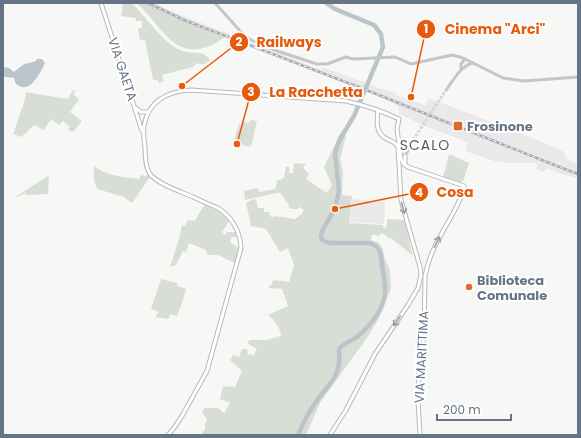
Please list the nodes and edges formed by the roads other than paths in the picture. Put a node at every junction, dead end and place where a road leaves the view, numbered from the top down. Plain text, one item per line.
1 (101, 3) edge
2 (215, 3) edge
3 (456, 56) junction
4 (465, 59) junction
5 (473, 63) junction
6 (461, 64) junction
7 (465, 66) junction
8 (460, 70) junction
9 (578, 77) edge
10 (446, 90) tunnel mouth
11 (136, 108) junction
12 (378, 110) junction
13 (148, 112) junction
14 (139, 118) junction
15 (145, 120) junction
16 (144, 136) junction
17 (412, 140) tunnel mouth
18 (405, 156) junction
19 (402, 162) junction
20 (408, 167) junction
21 (400, 168) junction
22 (420, 267) junction
23 (427, 267) junction
24 (417, 289) junction
25 (424, 290) junction
26 (168, 435) edge
27 (330, 435) edge
28 (420, 435) edge

1 - 11 main road, VIA GAETA
2 - 3 street
3 - 4 street
3 - 6 street
4 - 5 street
4 - 6 street
4 - 7 street
5 - 7 street
5 - 9 street
6 - 8 street
7 - 8 street
8 - 10 street
11 - 13 main road
11 - 14 main road, VIA GAETA
12 - 13 main road
12 - 19 main road
12 - 21 main road
13 - 15 main road
14 - 15 main road
14 - 16 main road, VIA GAETA
15 - 16 main road
16 - 26 main road
17 - 18 street
18 - 19 street
18 - 20 main road
19 - 20 main road
19 - 21 street
20 - 21 main road
23 -> 20 main road, VIA MARITTIMA
21 -> 22 main road
22 - 23 main road
22 - 24 main road
23 - 25 main road, VIA MARITTIMA
24 - 25 main road
24 -> 27 main road
25 - 28 main road, VIA MARITTIMA

